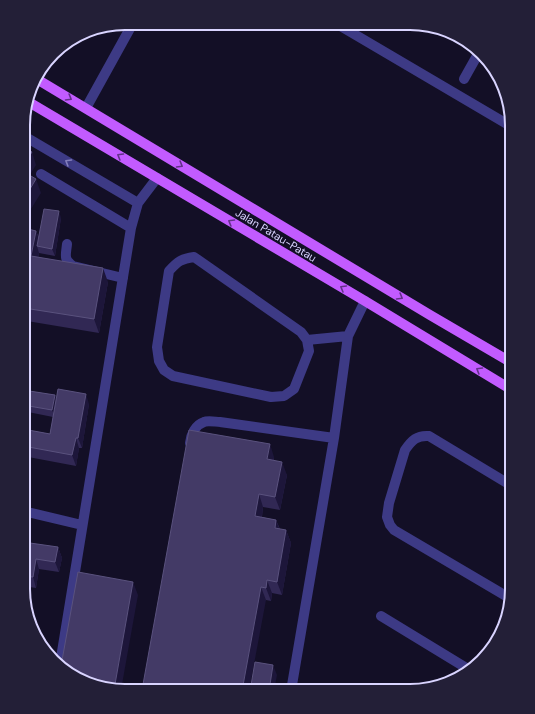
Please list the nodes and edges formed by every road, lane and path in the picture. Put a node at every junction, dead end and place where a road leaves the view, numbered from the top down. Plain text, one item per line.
1 (129, 30) edge
2 (347, 30) edge
3 (476, 57) edge
4 (464, 79) dead end
5 (41, 81) edge
6 (32, 104) edge
7 (86, 108) junction
8 (505, 124) edge
9 (30, 140) edge
10 (41, 174) dead end
11 (157, 178) junction
12 (138, 203) junction
13 (130, 228) junction
14 (68, 244) dead end
15 (123, 278) junction
16 (365, 301) junction
17 (348, 336) junction
18 (307, 340) junction
19 (505, 359) edge
20 (505, 386) edge
21 (334, 438) junction
22 (188, 455) edge
23 (505, 482) edge
24 (30, 513) edge
25 (82, 525) junction
26 (505, 595) edge
27 (382, 616) dead end
28 (61, 659) edge
29 (464, 667) edge
30 (293, 684) edge

1 - 7 lane
2 - 8 lane
3 - 4 lane
5 -> 7 main road, Jalan Patau-Patau
11 -> 6 main road, Jalan Patau-Patau
7 -> 19 main road, Jalan Patau-Patau
12 -> 9 lane
10 - 13 lane
11 - 12 lane
16 -> 11 main road, Jalan Patau-Patau
12 - 13 lane
13 - 15 lane
14 - 15 lane
15 - 25 lane
16 - 17 lane
20 -> 16 main road, Jalan Patau-Patau
17 - 18 lane
17 - 21 lane
18 - 18 lane
21 - 22 lane
21 - 30 lane
23 - 26 lane
24 - 25 lane
25 - 28 lane
27 - 29 lane

